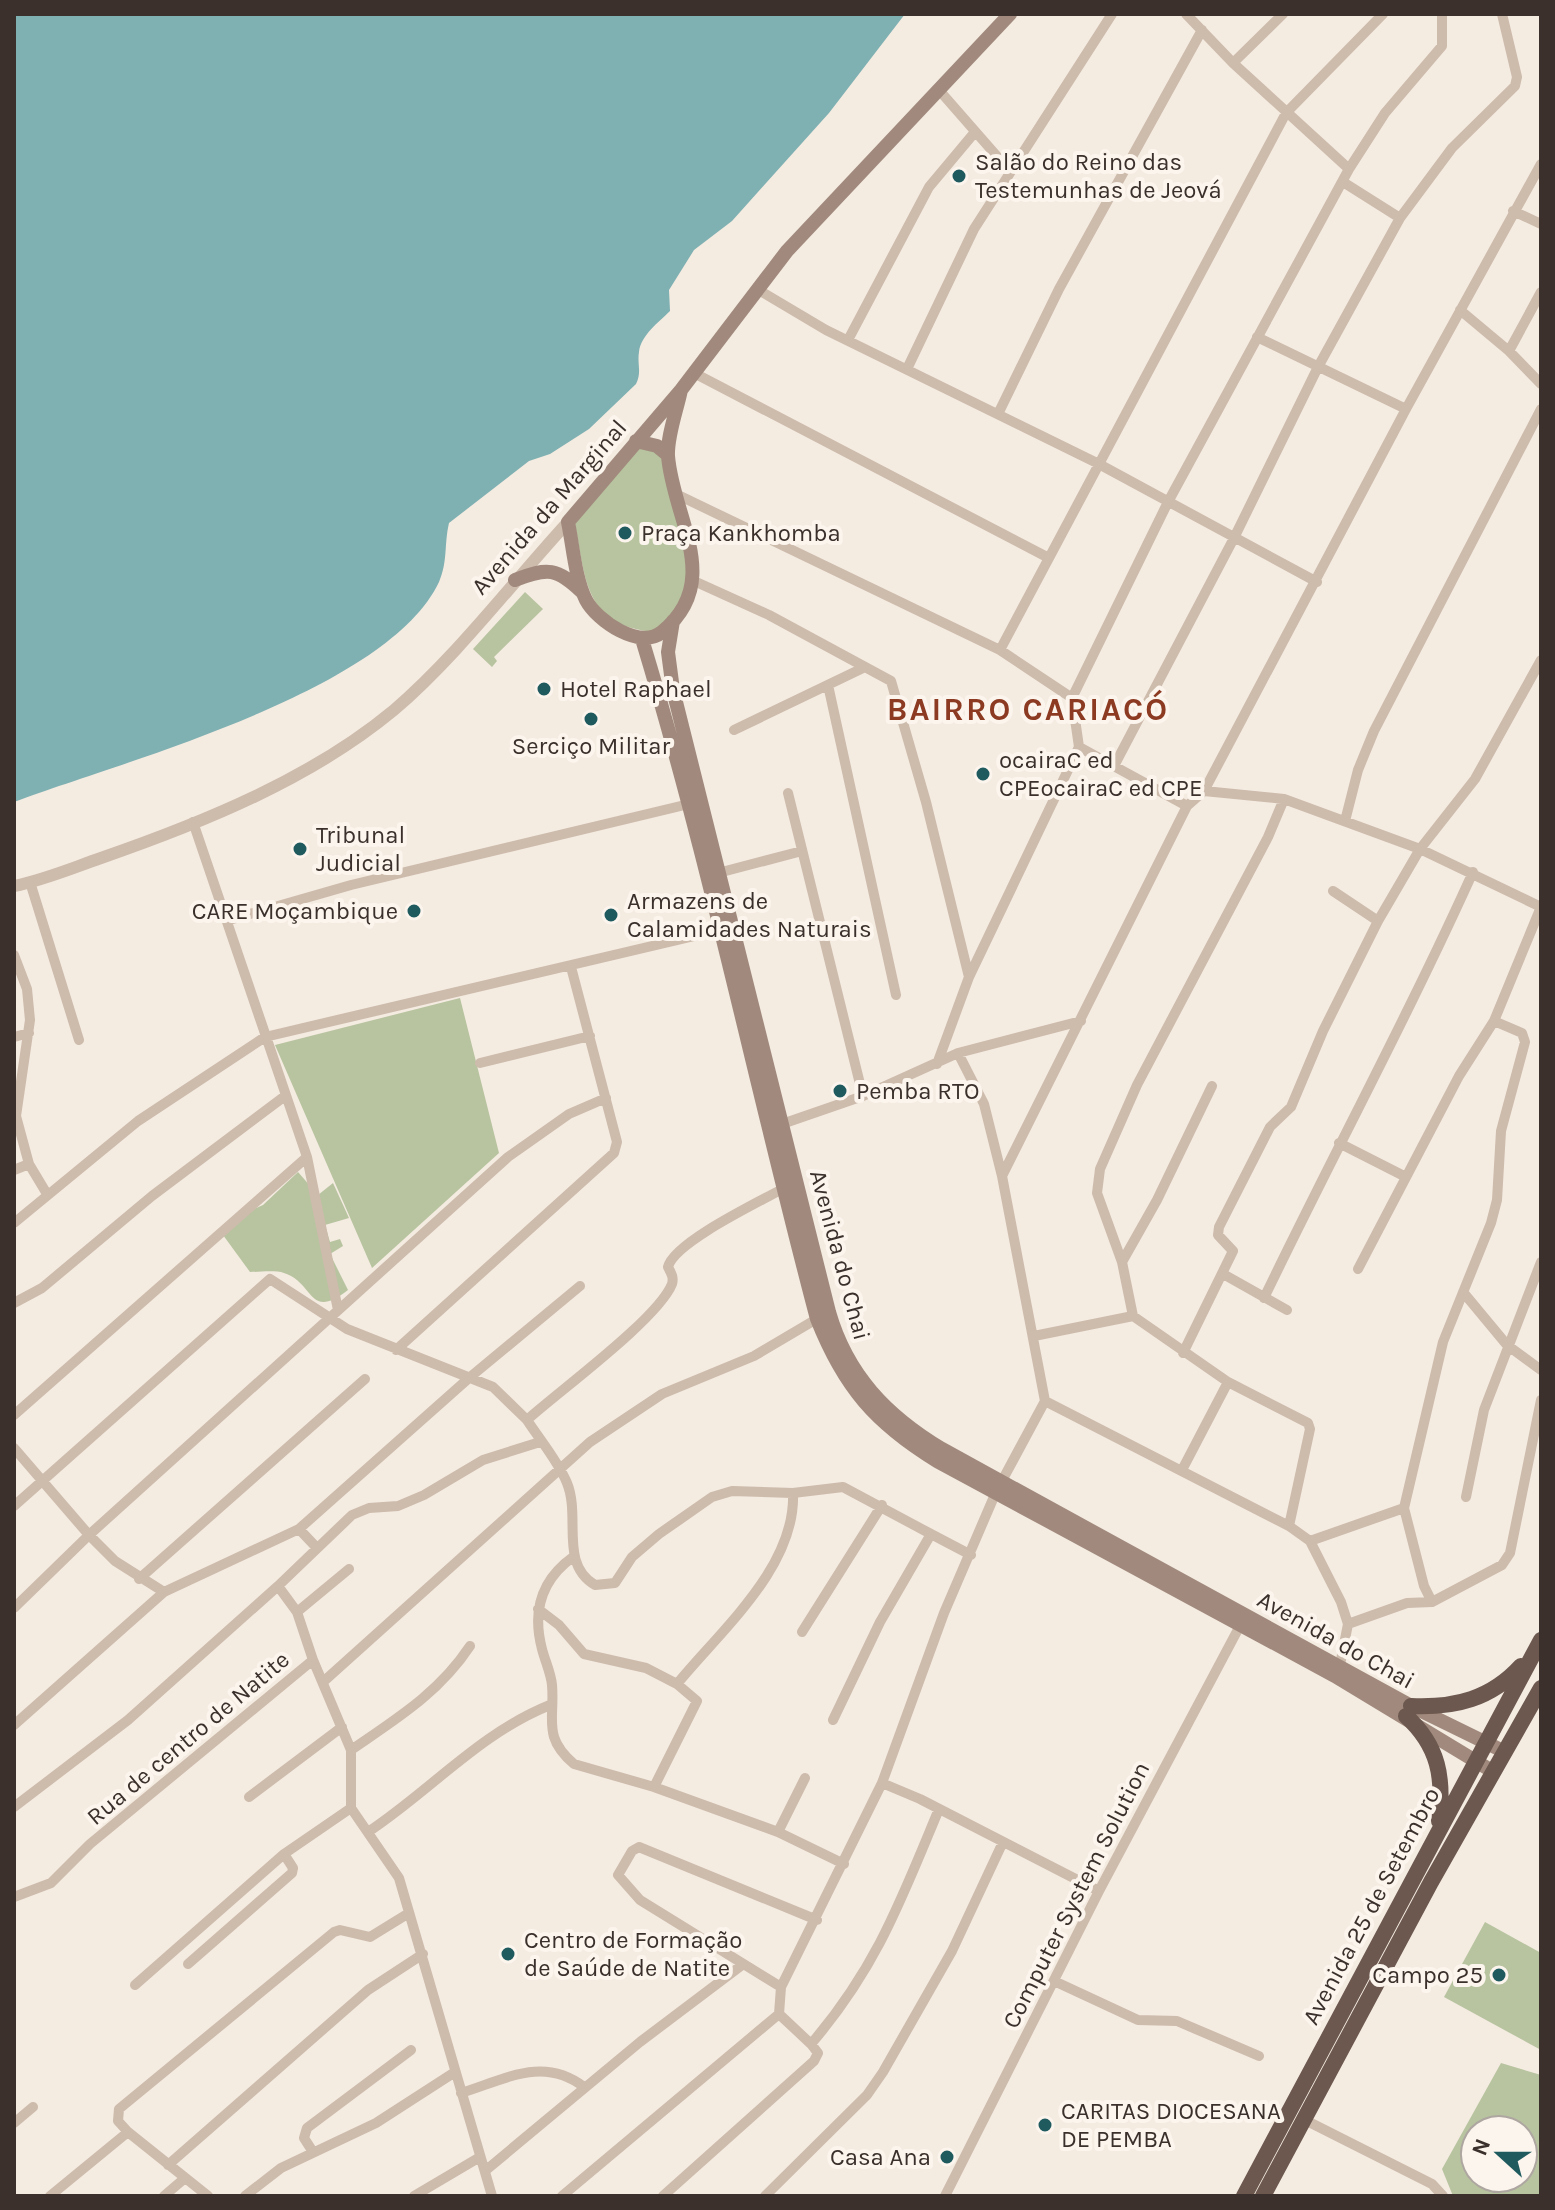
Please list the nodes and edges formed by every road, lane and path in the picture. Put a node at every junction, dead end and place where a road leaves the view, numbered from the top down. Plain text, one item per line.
1 (1010, 14) edge
2 (1112, 14) edge
3 (1283, 14) edge
4 (1383, 14) edge
5 (1442, 14) edge
6 (1502, 14) edge
7 (1188, 15) edge
8 (1202, 30) junction
9 (1233, 63) junction
10 (939, 90) junction
11 (1286, 113) junction
12 (975, 132) junction
13 (1541, 164) edge
14 (1349, 169) junction
15 (1009, 170) junction
16 (1343, 182) junction
17 (1513, 211) junction
18 (1400, 218) junction
19 (1541, 224) edge
20 (757, 289) junction
21 (1541, 292) edge
22 (1460, 310) junction
23 (1257, 337) junction
24 (848, 340) junction
25 (1509, 351) junction
26 (1318, 367) junction
27 (907, 369) junction
28 (694, 373) junction
29 (1541, 384) edge
30 (681, 390) junction
31 (1406, 409) junction
32 (1541, 409) edge
33 (998, 414) junction
34 (636, 441) junction
35 (668, 455) junction
36 (1097, 463) junction
37 (678, 495) junction
38 (1168, 502) junction
39 (568, 522) junction
40 (1234, 538) junction
41 (1047, 557) junction
42 (515, 580) junction
43 (694, 581) junction
44 (1317, 582) junction
45 (583, 592) junction
46 (673, 621) junction
47 (642, 639) junction
48 (1000, 650) junction
49 (1541, 660) edge
50 (863, 668) junction
51 (828, 685) junction
52 (1072, 698) junction
53 (734, 730) dead end
54 (1079, 747) junction
55 (1114, 766) junction
56 (1204, 791) junction
57 (788, 793) dead end
58 (1284, 799) junction
59 (689, 804) junction
60 (1187, 806) junction
61 (1345, 821) junction
62 (193, 822) junction
63 (1420, 849) junction
64 (802, 851) junction
65 (1473, 872) junction
66 (718, 873) junction
67 (30, 882) junction
68 (14, 886) edge
69 (1333, 891) dead end
70 (1541, 907) edge
71 (229, 920) junction
72 (1378, 921) junction
73 (720, 930) junction
74 (14, 955) edge
75 (571, 967) junction
76 (969, 977) junction
77 (896, 995) dead end
78 (1081, 1021) junction
79 (1494, 1021) junction
80 (29, 1033) junction
81 (590, 1036) junction
82 (14, 1037) edge
83 (265, 1037) junction
84 (79, 1040) dead end
85 (958, 1053) junction
86 (480, 1063) dead end
87 (937, 1064) junction
88 (1212, 1086) dead end
89 (285, 1096) junction
90 (863, 1096) junction
91 (606, 1098) junction
92 (15, 1116) edge
93 (782, 1124) junction
94 (1339, 1143) junction
95 (307, 1157) junction
96 (29, 1164) junction
97 (14, 1170) edge
98 (1002, 1176) junction
99 (1406, 1177) junction
100 (786, 1187) junction
101 (47, 1194) junction
102 (14, 1223) edge
103 (1122, 1262) junction
104 (1541, 1262) edge
105 (1358, 1269) dead end
106 (1223, 1274) junction
107 (580, 1286) dead end
108 (1463, 1292) junction
109 (1264, 1298) junction
110 (14, 1303) edge
111 (338, 1310) junction
112 (1287, 1310) dead end
113 (823, 1316) junction
114 (1133, 1316) junction
115 (327, 1319) junction
116 (1034, 1336) junction
117 (1507, 1345) junction
118 (396, 1350) junction
119 (1183, 1353) junction
120 (1541, 1370) edge
121 (469, 1378) junction
122 (365, 1379) dead end
123 (1228, 1382) junction
124 (1541, 1400) edge
125 (1045, 1401) junction
126 (14, 1415) edge
127 (527, 1420) junction
128 (540, 1442) junction
129 (14, 1448) edge
130 (558, 1469) junction
131 (1182, 1470) junction
132 (42, 1480) junction
133 (999, 1486) junction
134 (793, 1493) junction
135 (1466, 1497) dead end
136 (882, 1505) junction
137 (14, 1506) edge
138 (1404, 1508) junction
139 (1289, 1526) junction
140 (299, 1529) junction
141 (931, 1534) junction
142 (89, 1535) junction
143 (1310, 1541) junction
144 (316, 1547) junction
145 (971, 1555) junction
146 (573, 1557) junction
147 (349, 1569) dead end
148 (139, 1579) junction
149 (278, 1586) junction
150 (164, 1592) junction
151 (1432, 1602) junction
152 (14, 1608) edge
153 (538, 1609) junction
154 (297, 1612) junction
155 (1244, 1619) junction
156 (1348, 1624) junction
157 (802, 1632) dead end
158 (1541, 1640) edge
159 (470, 1646) dead end
160 (1531, 1656) junction
161 (313, 1660) junction
162 (1340, 1665) junction
163 (323, 1682) junction
164 (677, 1684) junction
165 (1541, 1688) edge
166 (550, 1705) junction
167 (1409, 1711) junction
168 (833, 1720) dead end
169 (14, 1725) edge
170 (342, 1727) junction
171 (1485, 1744) junction
172 (351, 1750) junction
173 (1503, 1751) junction
174 (1475, 1761) junction
175 (1492, 1771) junction
176 (805, 1778) dead end
177 (882, 1783) junction
178 (654, 1787) junction
179 (249, 1797) dead end
180 (14, 1807) edge
181 (351, 1808) junction
182 (939, 1809) junction
183 (1438, 1830) junction
184 (368, 1832) junction
185 (778, 1832) junction
186 (1003, 1842) junction
187 (284, 1854) junction
188 (844, 1864) junction
189 (1099, 1891) junction
190 (14, 1897) edge
191 (409, 1913) junction
192 (817, 1920) junction
193 (423, 1954) junction
194 (188, 1964) dead end
195 (742, 1965) junction
196 (1054, 1981) junction
197 (135, 1985) dead end
198 (781, 1987) junction
199 (779, 2014) junction
200 (811, 2044) junction
201 (411, 2050) dead end
202 (1259, 2056) dead end
203 (455, 2072) junction
204 (584, 2087) junction
205 (461, 2093) junction
206 (1306, 2096) junction
207 (33, 2107) dead end
208 (1303, 2119) junction
209 (14, 2123) edge
210 (128, 2132) junction
211 (313, 2152) junction
212 (480, 2157) junction
213 (168, 2165) junction
214 (485, 2171) junction
215 (185, 2178) junction
216 (50, 2196) edge
217 (164, 2196) edge
218 (208, 2196) edge
219 (245, 2196) edge
220 (414, 2196) edge
221 (492, 2196) edge
222 (562, 2196) edge
223 (663, 2196) edge
224 (765, 2196) edge
225 (945, 2196) edge
226 (1244, 2196) edge
227 (1263, 2196) edge
228 (1443, 2196) edge

1 - 10 main road, Avenida da Marginal
2 - 15 street
3 - 9 street
4 - 11 street
5 - 14 street
6 - 18 street
7 - 8 street
8 - 9 street
8 - 33 street
9 - 11 street
10 - 12 street
10 - 20 main road, Avenida da Marginal
11 - 14 street
11 - 36 street
12 - 15 street
12 - 24 street
13 - 17 street
14 - 16 street
15 - 27 street
16 - 18 street
16 - 23 street
17 - 19 street
17 - 22 street
18 - 26 street
20 - 24 street
20 - 28 main road, Avenida da Marginal
21 - 25 street
22 - 25 street
22 - 31 street
23 - 26 street
23 - 38 street
24 - 27 street
25 - 29 street
26 - 31 street
26 - 40 street
27 - 33 street
28 - 30 main road, Avenida da Marginal
28 - 41 street
30 - 34 main road, Avenida da Marginal
30 - 35 main road
31 - 44 street
32 - 61 street
33 - 36 street
34 - 35 main road
34 - 39 main road, Avenida da Marginal
35 - 37 main road
36 - 38 street
36 - 41 street
37 - 43 main road
37 - 48 street
38 - 40 street
38 - 52 street
39 - 42 street, Avenida da Marginal
39 - 45 main road
40 - 44 street
40 - 55 street
41 - 48 street
42 - 45 main road
42 - 62 street, Avenida da Marginal
43 - 46 main road, Avenida do Chai
43 - 50 street
44 - 56 street
45 - 47 main road
46 - 47 main road
46 - 66 main road, Avenida do Chai
47 - 59 main road, Avenida do Chai
48 - 52 street
49 - 63 street
50 - 51 street
50 - 76 street
51 - 53 street
51 - 77 street
52 - 54 street
54 - 55 street
54 - 76 street
55 - 60 street
56 - 58 street
56 - 60 street
57 - 64 street
58 - 61 street
58 - 103 street
59 - 71 street
59 - 73 main road, Avenida do Chai
60 - 78 street
61 - 63 street
62 - 67 street, Avenida da Marginal
62 - 71 street
63 - 65 street
63 - 72 street
64 - 66 street
64 - 90 street
65 - 70 street
65 - 94 street
66 - 93 main road, Avenida do Chai
67 - 68 street, Avenida da Marginal
67 - 84 street
69 - 72 street
70 - 79 street
71 - 83 street
72 - 106 street
73 - 75 street
73 - 100 main road, Avenida do Chai
74 - 80 street
75 - 81 street
75 - 83 street
76 - 87 street
78 - 85 street
78 - 98 street
79 - 99 street
79 - 108 street
80 - 82 street
80 - 92 street
81 - 86 street
81 - 91 street
83 - 89 street
83 - 101 street
85 - 87 street
85 - 98 street
87 - 90 street
88 - 103 street
89 - 95 street
89 - 110 street
90 - 93 street
91 - 111 street
91 - 118 street
92 - 96 street
93 - 113 main road, Avenida do Chai
94 - 99 street
94 - 109 street
95 - 111 street
95 - 126 street
96 - 97 street
96 - 101 street
98 - 116 street
99 - 105 street
100 - 113 main road, Avenida do Chai
100 - 127 street
101 - 102 street
103 - 114 street
104 - 117 street
106 - 109 street
106 - 119 street
107 - 121 street
108 - 117 street
108 - 138 street
109 - 112 street
111 - 115 street
113 - 130 street
113 - 133 main road, Avenida do Chai
114 - 116 street
114 - 119 street
115 - 118 street
115 - 132 street
115 - 142 street
116 - 125 street
117 - 120 street
117 - 135 street
118 - 121 street
119 - 123 street
121 - 127 street
121 - 140 street
122 - 148 street
123 - 131 street
123 - 139 street
124 - 151 street
125 - 131 street
125 - 133 street
127 - 128 street
128 - 130 street
128 - 144 street
129 - 132 street
130 - 146 street
130 - 163 street
131 - 139 street
132 - 137 street
132 - 142 street
133 - 145 street
133 - 155 main road, Avenida do Chai
134 - 136 street
134 - 146 street
134 - 164 street
136 - 141 street
136 - 157 street
138 - 143 street
138 - 151 street
139 - 143 street
140 - 144 street
140 - 150 street
141 - 145 street
141 - 168 street
142 - 148 street
142 - 152 street
143 - 156 street
144 - 149 street
145 - 177 street
146 - 153 street
147 - 154 street
148 - 150 street
149 - 154 street
149 - 180 street
150 - 169 street
151 - 156 street
153 - 164 street
153 - 166 street
154 - 161 street
155 - 162 main road, Avenida do Chai
155 - 167 main road, Avenida do Chai
155 - 189 street, Computer System Solution
156 - 162 street
158 - 160 highway, Avenida 25 de Setembro
159 - 172 street
160 - 167 highway
160 - 171 highway, Avenida 25 de Setembro
161 - 163 street, Rua de centro de Natite
161 - 190 street, Rua de centro de Natite
162 - 167 main road, Avenida do Chai
163 - 170 street, Rua de centro de Natite
164 - 178 street
165 - 173 highway, Avenida 25 de Setembro
166 - 178 street
166 - 184 street
167 - 171 main road, Avenida do Chai
167 - 174 main road, Avenida do Chai
167 - 183 highway
170 - 172 street, Rua de centro de Natite
170 - 179 street
171 - 173 main road, Avenida do Chai
171 - 174 highway, Avenida 25 de Setembro
172 - 181 street, Rua de centro de Natite
173 - 175 highway, Avenida 25 de Setembro
174 - 175 main road, Avenida do Chai
174 - 183 highway, Avenida 25 de Setembro
175 - 206 highway, Avenida 25 de Setembro
176 - 185 street
177 - 182 street
177 - 188 street
178 - 185 street
181 - 184 street
181 - 187 street
182 - 186 street
182 - 200 street
183 - 206 highway, Avenida 25 de Setembro
184 - 191 street
185 - 188 street
186 - 189 street
186 - 224 street
187 - 194 street
187 - 197 street
188 - 192 street
189 - 196 street, Computer System Solution
191 - 193 street
191 - 210 street
192 - 195 street
192 - 198 street
193 - 203 street
193 - 213 street
195 - 198 street
195 - 204 street
196 - 202 street
196 - 225 street, Computer System Solution
198 - 199 street
199 - 200 street
199 - 222 street
200 - 223 street
201 - 211 street
203 - 205 street
203 - 211 street
204 - 205 street
204 - 214 street
205 - 212 street
206 - 208 highway, Avenida 25 de Setembro
206 - 226 highway, Avenida 25 de Setembro
207 - 209 street
208 - 227 highway, Avenida 25 de Setembro
208 - 228 street
210 - 213 street
210 - 216 street
211 - 219 street
212 - 214 street
212 - 220 street
213 - 215 street
214 - 221 street
215 - 217 street
215 - 218 street

